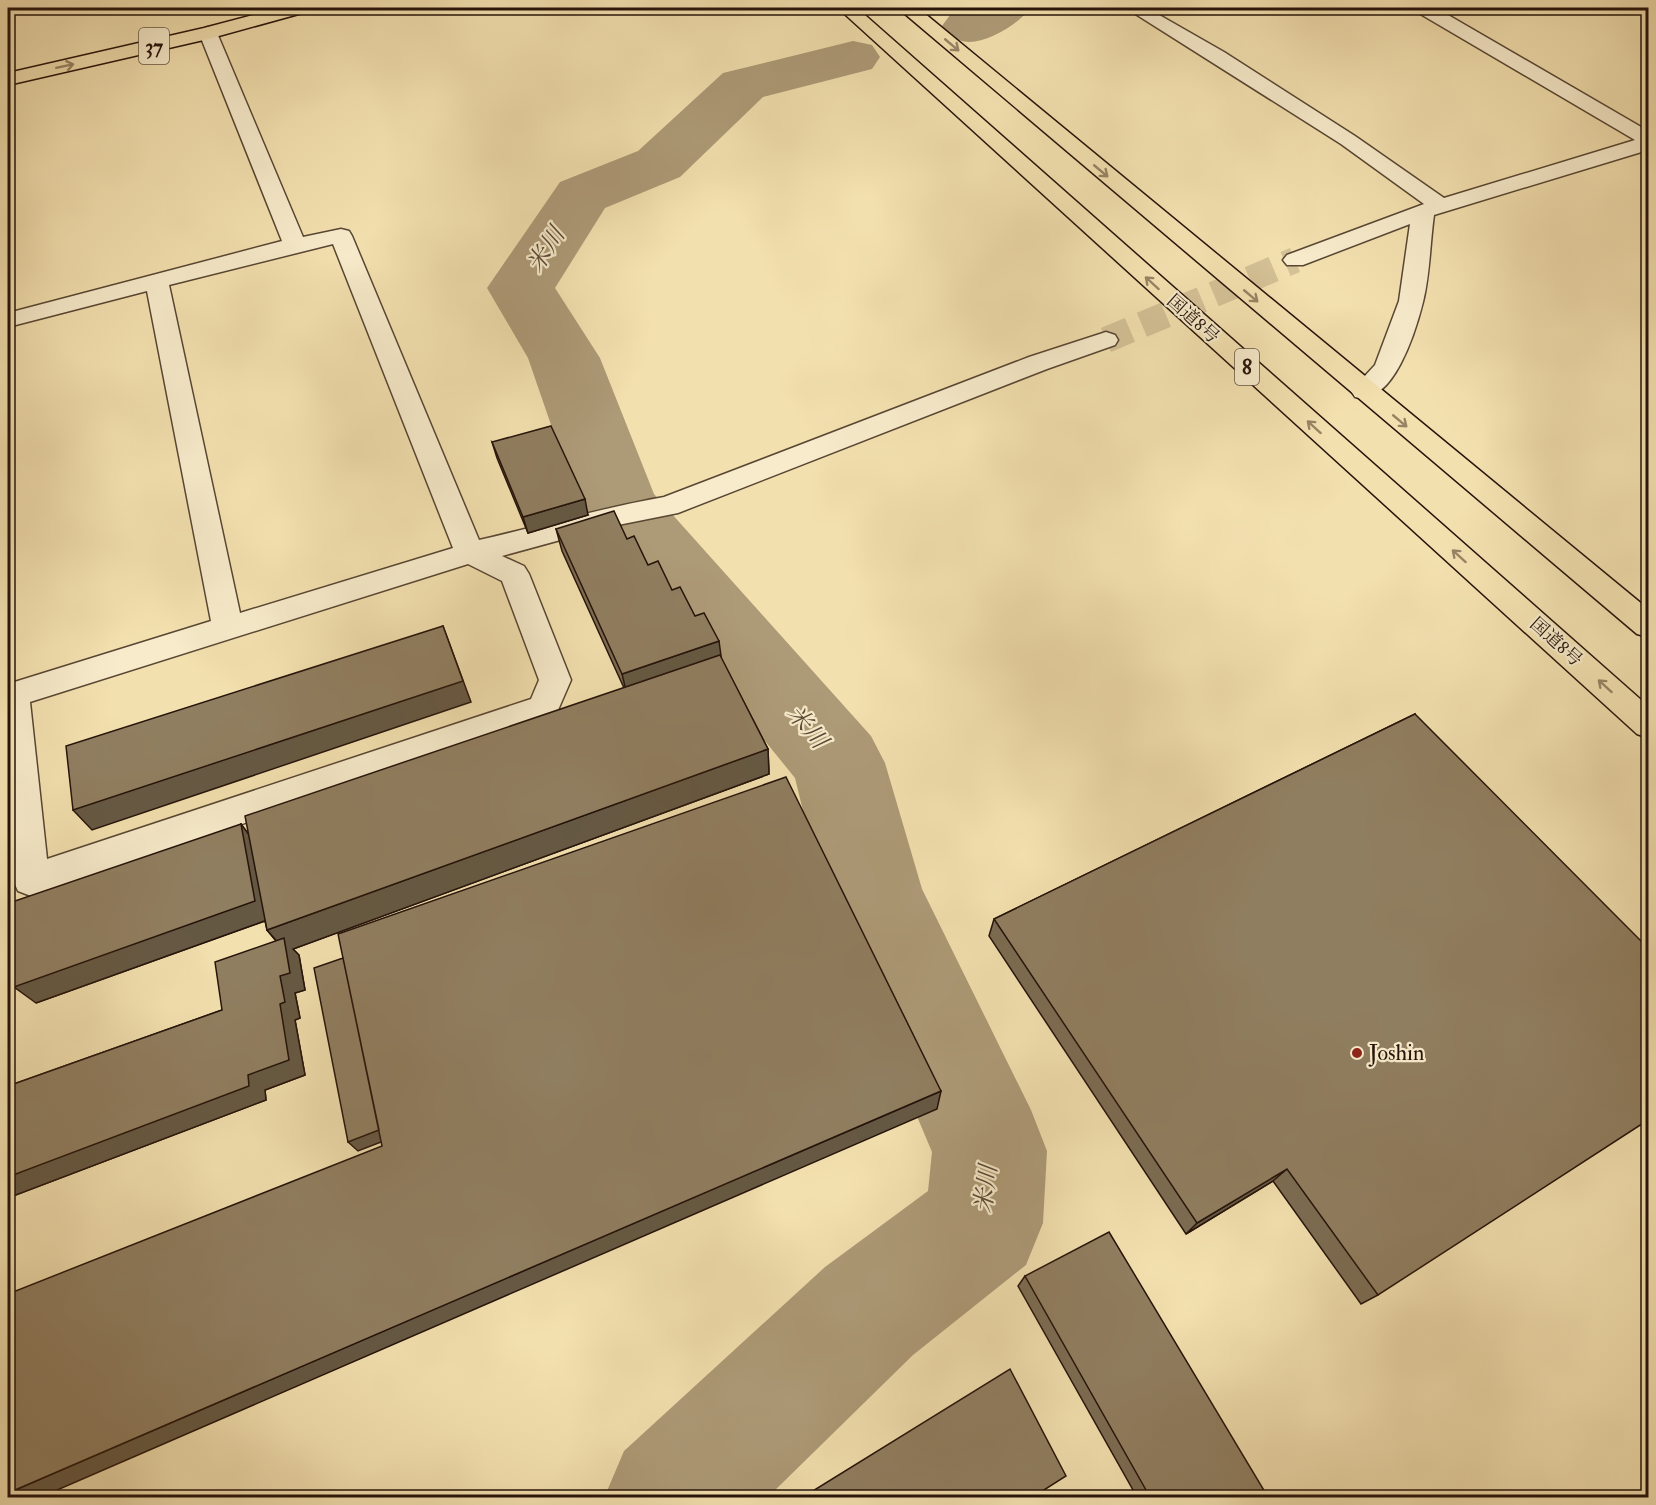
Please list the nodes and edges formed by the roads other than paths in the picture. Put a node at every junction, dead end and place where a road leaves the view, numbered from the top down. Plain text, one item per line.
1 (299, 8) edge
2 (847, 8) edge
3 (907, 8) edge
4 (1135, 8) edge
5 (1424, 8) edge
6 (208, 33) junction
7 (8, 79) edge
8 (1648, 141) edge
9 (1433, 209) junction
10 (295, 245) junction
11 (1295, 260) tunnel mouth
12 (157, 283) junction
13 (8, 320) edge
14 (1106, 340) tunnel mouth
15 (1364, 391) junction
16 (471, 553) junction
17 (1648, 626) edge
18 (228, 629) junction
19 (10, 696) edge
20 (1648, 725) edge

1 - 6 main road, 37
20 -> 2 main road, 国道8号 / 8
3 -> 15 main road
4 - 9 street
5 - 8 street
7 -> 6 main road, 37
6 - 10 street
8 - 9 street
9 - 11 street
9 - 15 street
10 - 12 street
10 - 16 street
12 - 13 street
12 - 18 street
14 - 16 street
15 -> 17 main road
16 - 18 street
16 - 19 street
18 - 19 street

